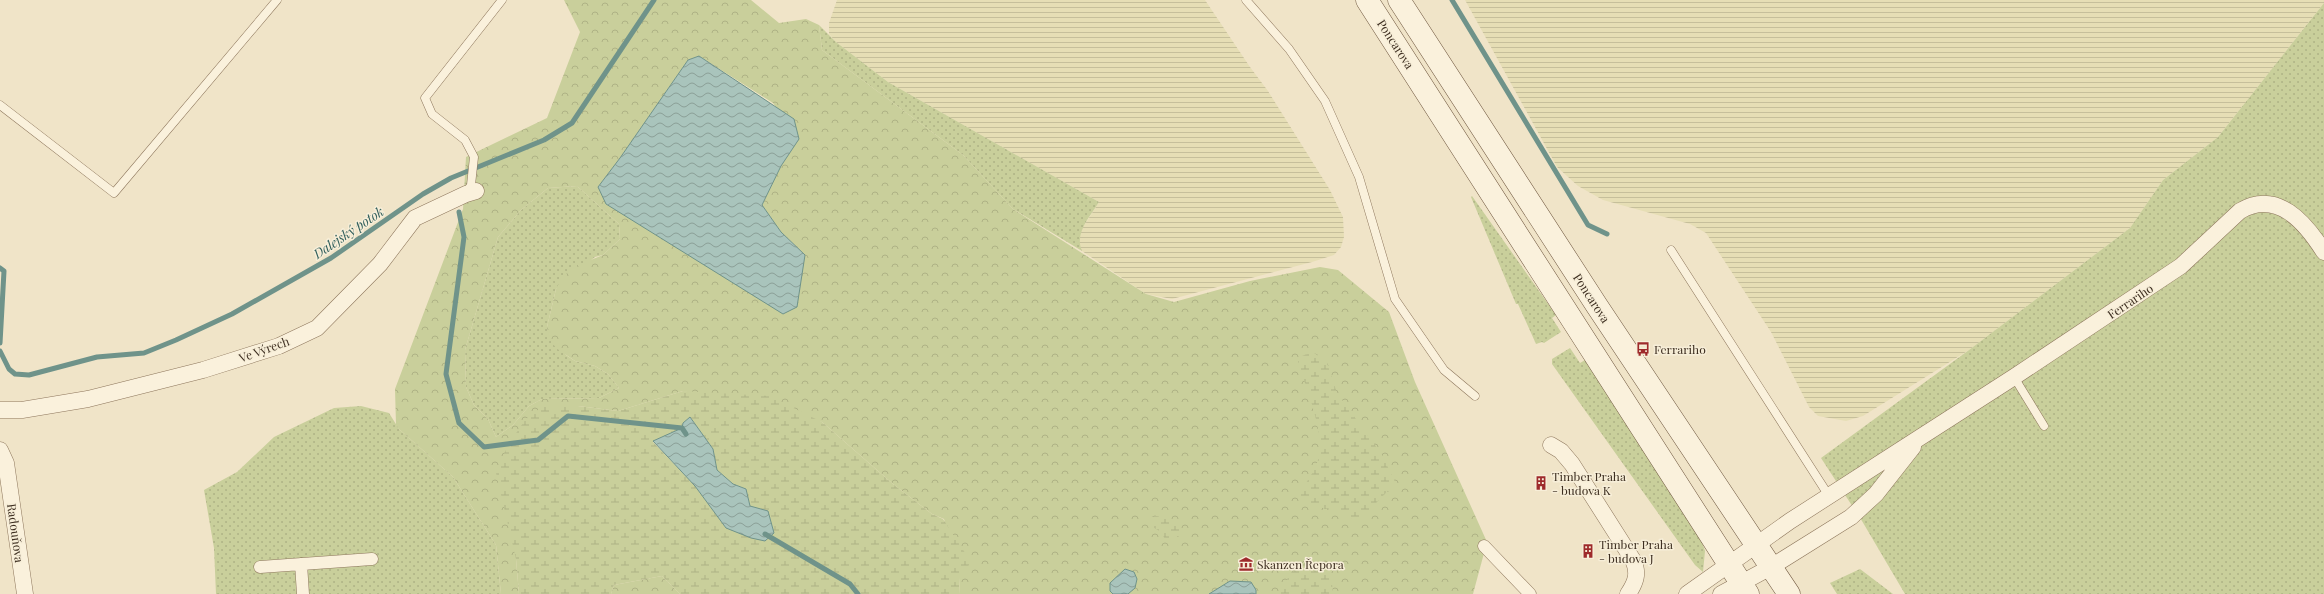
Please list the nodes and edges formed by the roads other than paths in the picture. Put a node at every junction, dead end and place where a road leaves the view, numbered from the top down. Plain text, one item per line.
1 (277, 0) edge
2 (502, 0) edge
3 (1246, 0) edge
4 (1367, 0) edge
5 (1399, 0) edge
6 (0, 105) edge
7 (471, 192) joint
8 (1671, 250) dead end
9 (2322, 254) edge
10 (2014, 377) junction
11 (1476, 396) dead end
12 (0, 410) edge
13 (2044, 426) dead end
14 (1921, 436) junction
15 (1551, 445) dead end
16 (0, 450) edge
17 (1829, 496) junction
18 (1756, 545) junction
19 (1484, 546) dead end
20 (372, 559) dead end
21 (300, 564) junction
22 (1729, 564) junction
23 (1771, 567) junction
24 (260, 568) dead end
25 (1745, 589) edge
26 (25, 594) edge
27 (303, 594) edge
28 (1530, 594) edge
29 (1628, 594) edge
30 (1687, 594) edge
31 (1721, 594) edge
32 (1789, 594) edge

1 - 6 lane
2 - 7 lane
3 - 11 lane
4 - 22 main road, Poncarova
5 - 18 main road, Poncarova
7 - 12 street, Ve Výrech
8 - 17 lane
9 - 10 street, Ferrariho
10 - 13 lane
10 - 14 street, Ferrariho
14 - 17 street, Ferrariho
14 - 23 street, Ferrariho
15 - 29 street
16 - 26 street, Radouňova
17 - 18 street, Ferrariho
18 - 22 street, Ferrariho
18 - 23 main road, Poncarova
19 - 28 street
20 - 21 street
21 - 24 street
21 - 27 street
22 - 25 main road, Poncarova
22 - 30 street, Ferrariho
23 - 25 street, Ferrariho
23 - 32 main road, Poncarova
25 - 31 street, Ferrariho

